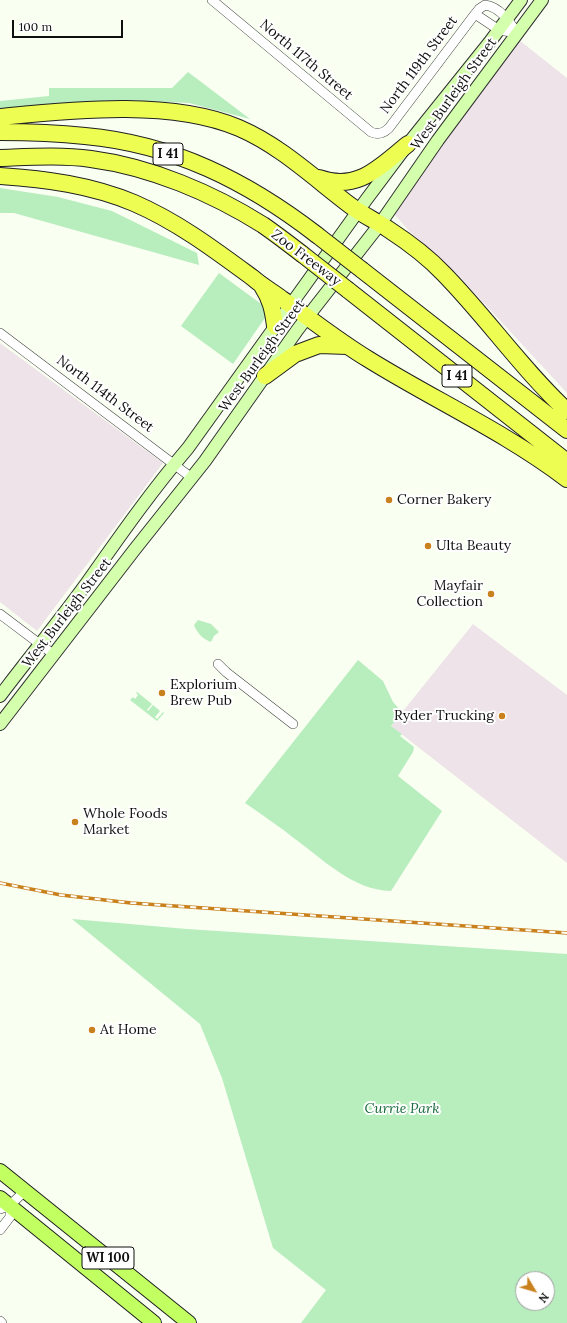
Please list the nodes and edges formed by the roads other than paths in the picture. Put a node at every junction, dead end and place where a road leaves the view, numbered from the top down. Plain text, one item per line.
1 (212, 0) edge
2 (521, 0) edge
3 (542, 0) edge
4 (475, 14) junction
5 (507, 18) junction
6 (499, 30) junction
7 (517, 34) junction
8 (0, 116) edge
9 (0, 132) edge
10 (384, 132) joint
11 (408, 144) junction
12 (0, 158) edge
13 (0, 176) edge
14 (313, 176) junction
15 (358, 211) junction
16 (380, 224) junction
17 (260, 284) junction
18 (290, 304) junction
19 (308, 318) junction
20 (275, 326) junction
21 (0, 333) edge
22 (347, 346) junction
23 (265, 376) junction
24 (567, 411) edge
25 (567, 430) edge
26 (567, 462) edge
27 (174, 464) junction
28 (192, 478) junction
29 (567, 479) edge
30 (0, 614) edge
31 (40, 644) junction
32 (53, 654) junction
33 (218, 664) dead end
34 (0, 696) edge
35 (0, 724) edge
36 (293, 724) dead end
37 (0, 1171) edge
38 (25, 1191) junction
39 (3, 1204) edge
40 (0, 1230) edge
41 (154, 1323) edge
42 (189, 1323) edge

1 - 10 street, North 117th Street
2 - 5 main road, West Burleigh Street
3 - 7 main road, West Burleigh Street
4 - 5 street, North 119th Street
4 - 6 street, North 119th Street
4 - 10 street, North 119th Street
5 - 6 main road, West Burleigh Street
5 - 7 street, North 119th Street
6 - 7 street, North 119th Street
6 - 11 main road, West Burleigh Street
7 - 16 main road, West Burleigh Street
8 - 14 highway
9 - 25 highway, Zoo Freeway / I 41, bridge
11 - 14 highway
11 - 15 main road, West Burleigh Street
12 - 26 highway, Zoo Freeway / I 41, bridge
13 - 17 highway
14 - 15 highway
15 - 16 highway
15 - 18 main road, West Burleigh Street
16 - 19 main road, West Burleigh Street
16 - 24 highway
17 - 18 highway
17 - 20 highway
18 - 19 highway
18 - 20 main road, West Burleigh Street
19 - 22 highway
19 - 23 main road, West Burleigh Street
20 - 27 main road, West Burleigh Street
21 - 27 street, North 114th Street
22 - 23 highway
22 - 29 highway
23 - 28 main road, West Burleigh Street
27 - 28 street, North 114th Street
27 - 31 main road, West Burleigh Street
28 - 32 main road, West Burleigh Street
30 - 31 street
31 - 32 street
31 - 34 main road, West Burleigh Street
32 - 35 main road, West Burleigh Street
33 - 36 street
37 - 38 main road, WI 100
38 - 39 street
38 - 42 main road, WI 100
39 - 40 street
39 - 41 main road, WI 100

